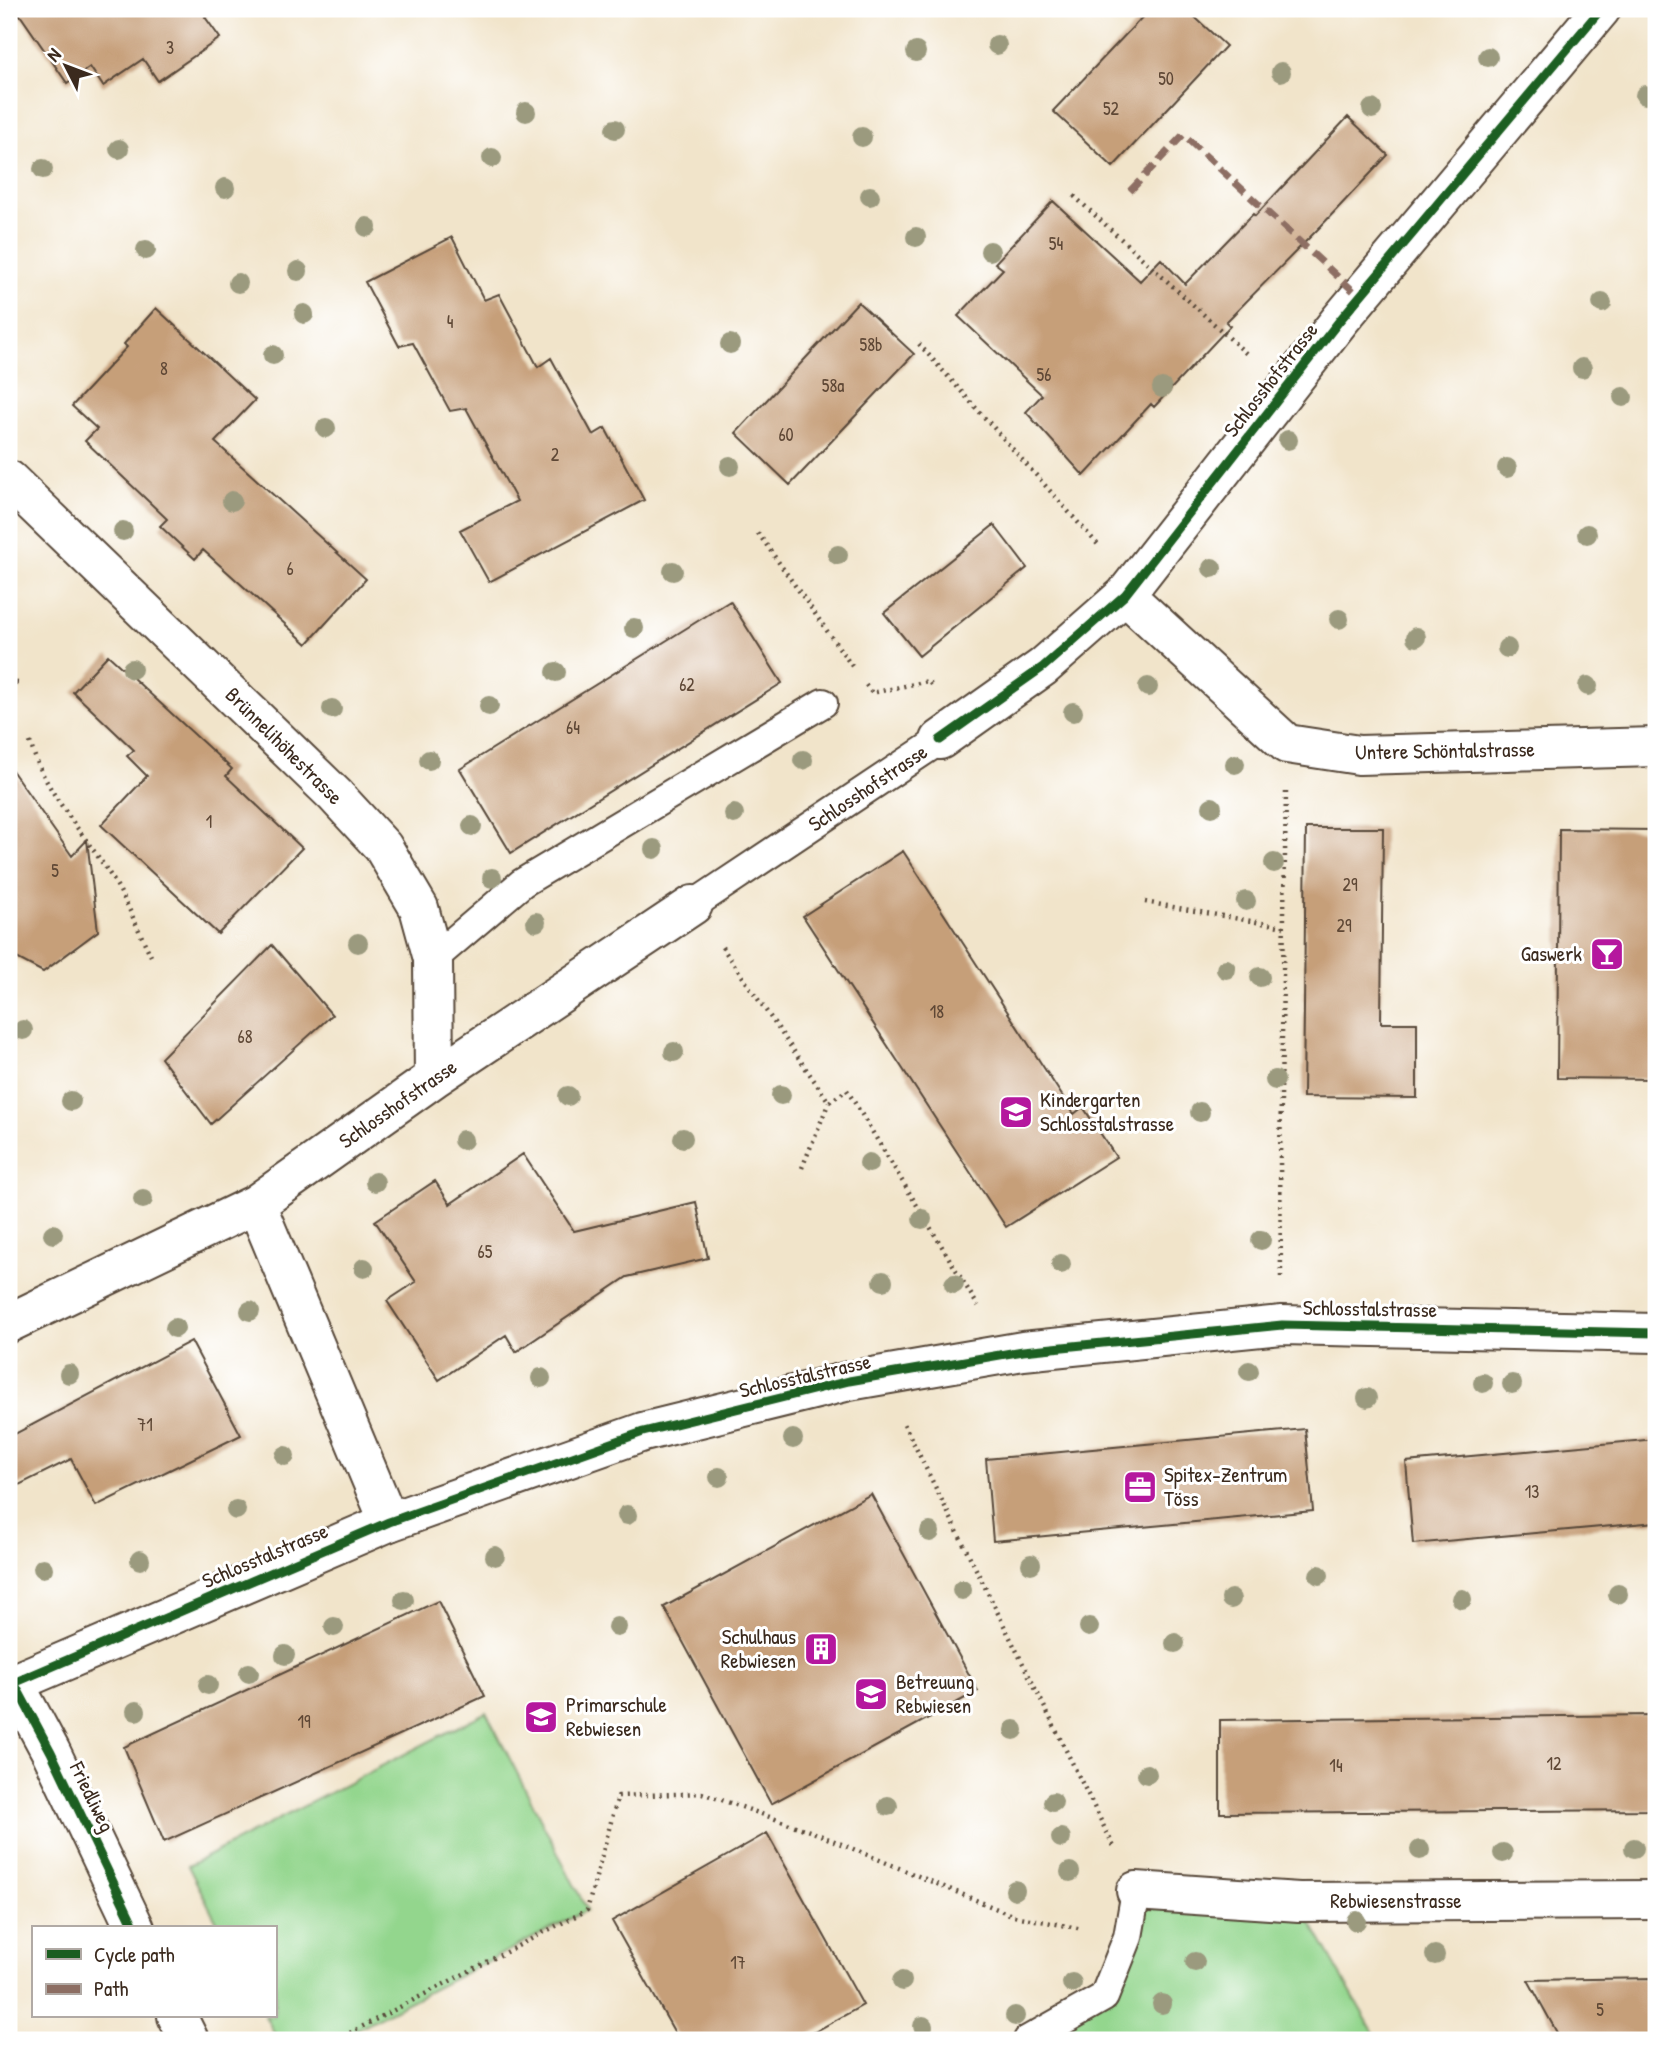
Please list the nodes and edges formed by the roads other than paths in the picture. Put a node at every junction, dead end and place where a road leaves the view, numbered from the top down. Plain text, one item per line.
1 (1601, 9) edge
2 (9, 480) edge
3 (1125, 595) junction
4 (823, 703) dead end
5 (940, 740) joint
6 (1656, 747) edge
7 (693, 905) joint
8 (433, 959) junction
9 (434, 1078) junction
10 (256, 1204) junction
11 (9, 1323) edge
12 (1656, 1333) edge
13 (389, 1522) junction
14 (11, 1684) edge
15 (1136, 1891) joint
16 (1656, 1900) edge
17 (134, 1926) edge
18 (178, 2018) edge
19 (189, 2040) edge
20 (1028, 2040) edge

1 - 3 street, Schlosshofstrasse
2 - 8 street, Brünnelihöhestrasse
3 - 5 street, Schlosshofstrasse
3 - 6 street, Untere Schöntalstrasse
4 - 8 lane
5 - 7 lane, Schlosshofstrasse
7 - 9 street, Schlosshofstrasse
8 - 9 street, Brünnelihöhestrasse
9 - 10 street, Schlosshofstrasse
10 - 11 street, Schlosshofstrasse
10 - 13 street
12 - 13 street, Schlosstalstrasse
13 - 14 street, Schlosstalstrasse
14 - 17 street, Friedliweg
15 - 16 street, Rebwiesenstrasse
15 - 20 lane
18 - 19 street

